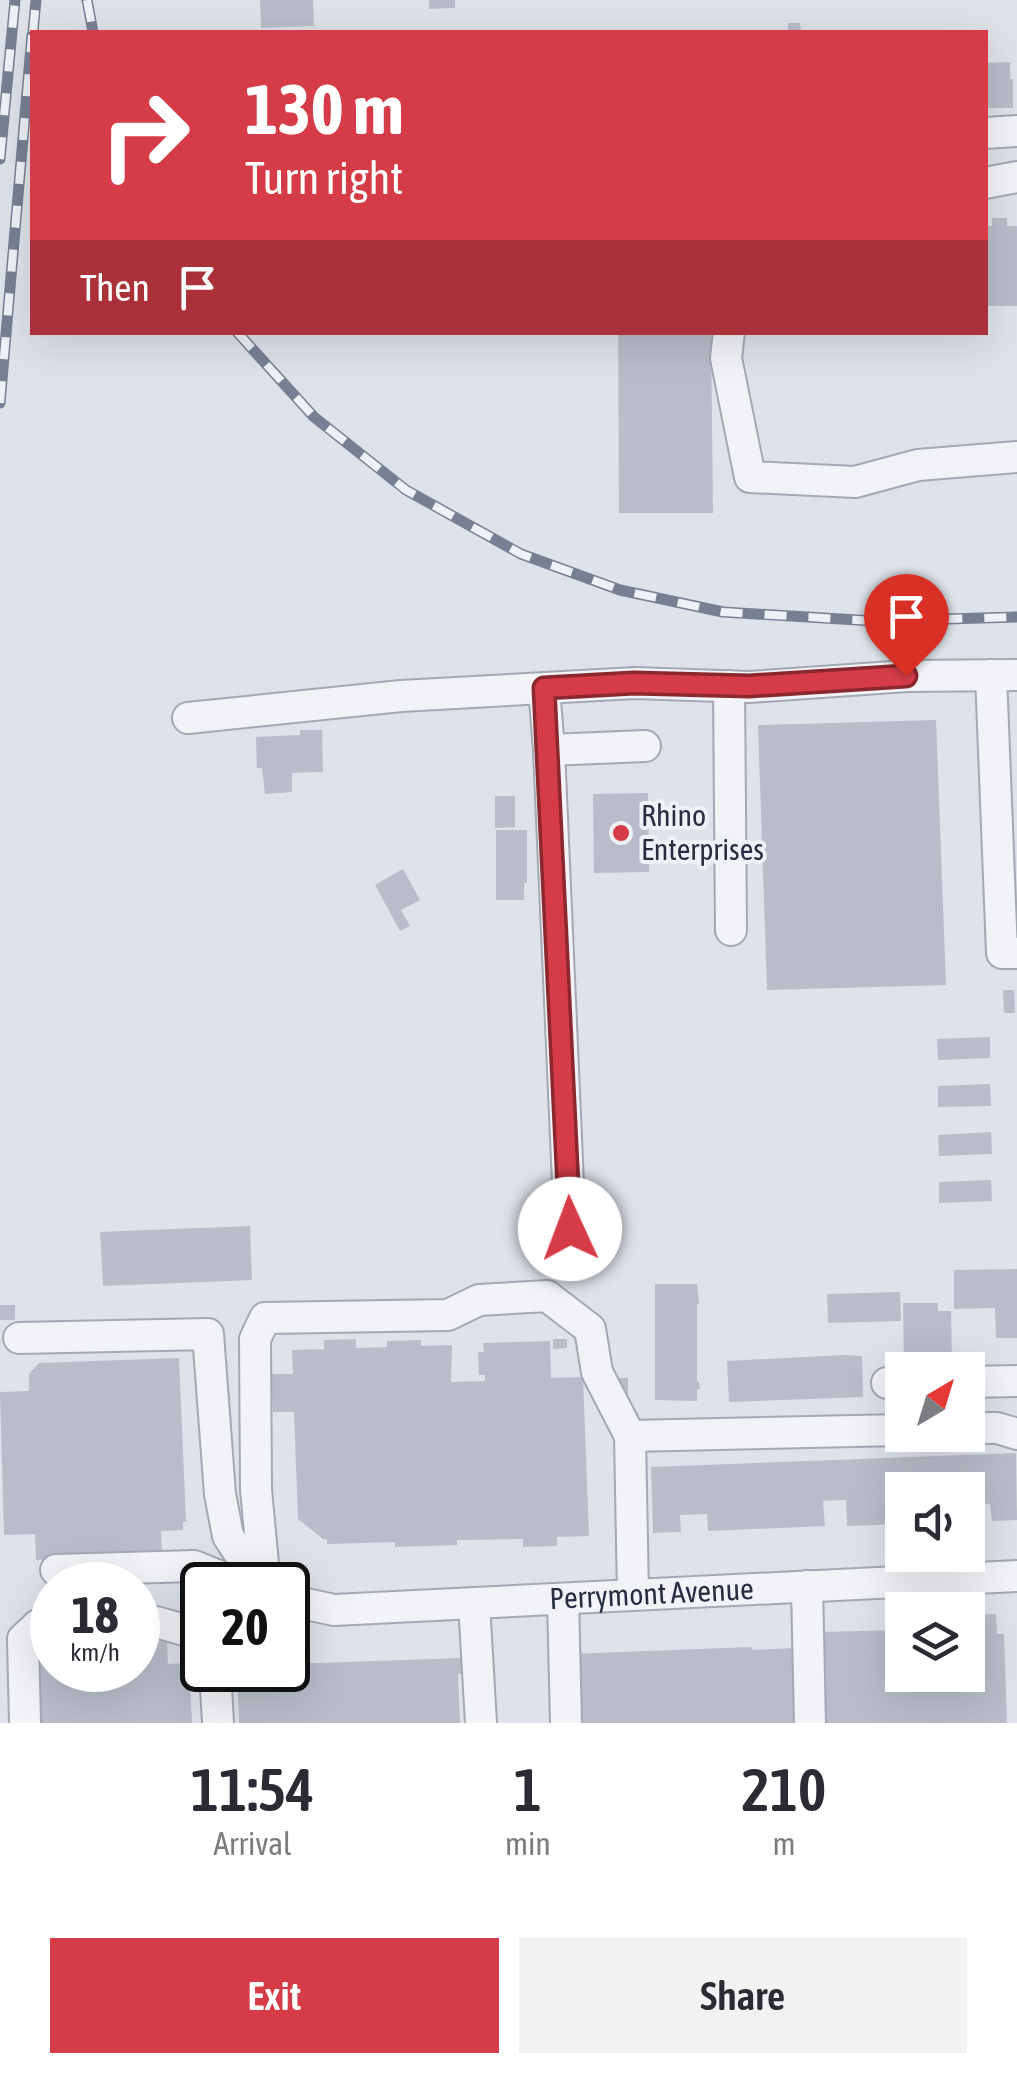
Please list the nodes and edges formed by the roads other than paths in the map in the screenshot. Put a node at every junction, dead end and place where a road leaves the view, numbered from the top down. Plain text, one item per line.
1 (1017, 131) edge
2 (988, 133) edge
3 (1017, 177) edge
4 (988, 182) edge
5 (729, 335) edge
6 (1017, 457) edge
7 (1004, 675) edge
8 (729, 686) junction
9 (544, 688) junction
10 (188, 718) dead end
11 (645, 746) dead end
12 (549, 750) junction
13 (731, 930) dead end
14 (1017, 952) edge
15 (570, 1229) dead end
16 (19, 1338) dead end
17 (1017, 1381) edge
18 (985, 1382) edge
19 (985, 1428) edge
20 (885, 1430) edge
21 (1017, 1434) edge
22 (630, 1436) junction
23 (246, 1562) edge
24 (261, 1562) edge
25 (1017, 1576) edge
26 (807, 1586) junction
27 (633, 1595) junction
28 (563, 1599) junction
29 (474, 1604) junction
30 (310, 1605) edge
31 (30, 1632) edge
32 (216, 1692) edge
33 (24, 1723) edge
34 (218, 1723) edge
35 (481, 1723) edge
36 (566, 1723) edge
37 (810, 1723) edge

1 - 2 street
3 - 4 street
5 - 6 street
7 - 8 street
7 - 14 street
8 - 9 street
8 - 13 street
9 - 10 street
9 - 12 street
11 - 12 street
12 - 15 street
16 - 23 street
17 - 18 street
19 - 21 street
20 - 22 street
22 - 24 street
22 - 27 street
25 - 26 street, Perrymont Avenue
26 - 27 street, Perrymont Avenue
26 - 37 street
27 - 28 street, Perrymont Avenue
28 - 29 street, Perrymont Avenue
28 - 36 street
29 - 30 street, Perrymont Avenue
29 - 35 street
31 - 33 street
32 - 34 street

